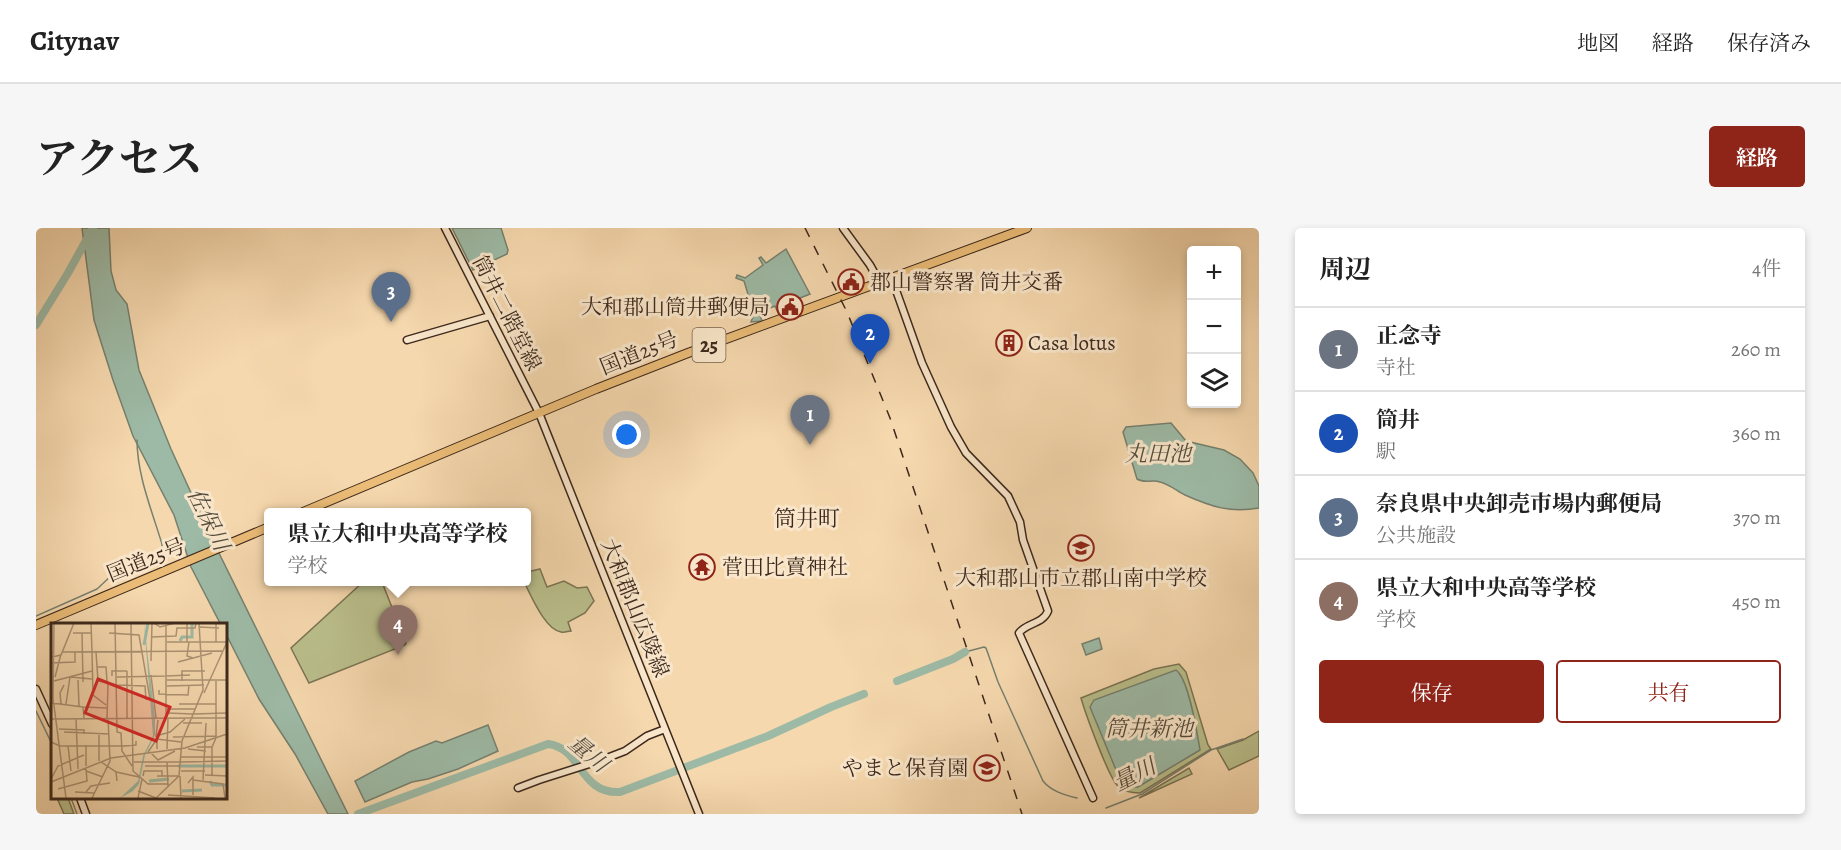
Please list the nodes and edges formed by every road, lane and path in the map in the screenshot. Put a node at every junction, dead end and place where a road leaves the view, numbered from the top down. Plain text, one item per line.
1 (445, 228) edge
2 (843, 228) edge
3 (1027, 228) edge
4 (892, 279) junction
5 (880, 283) junction
6 (490, 316) junction
7 (407, 340) dead end
8 (539, 413) junction
9 (315, 508) edge
10 (264, 530) edge
11 (36, 625) edge
12 (36, 689) edge
13 (51, 722) edge
14 (665, 729) junction
15 (518, 788) dead end
16 (1093, 798) dead end
17 (80, 799) edge
18 (86, 814) edge
19 (699, 814) edge

1 - 6 street, 筒井二階堂線
2 - 5 street
3 - 4 highway, 国道25号 / 25
4 - 5 highway, 国道25号 / 25
4 - 16 street
5 - 8 highway, 国道25号 / 25
6 - 7 street
6 - 8 street, 筒井二階堂線
8 - 9 highway, 国道25号 / 25
8 - 14 street, 大和郡山広陵線
10 - 11 highway, 国道25号
12 - 13 street
14 - 15 street
14 - 19 street, 大和郡山広陵線
17 - 18 street

